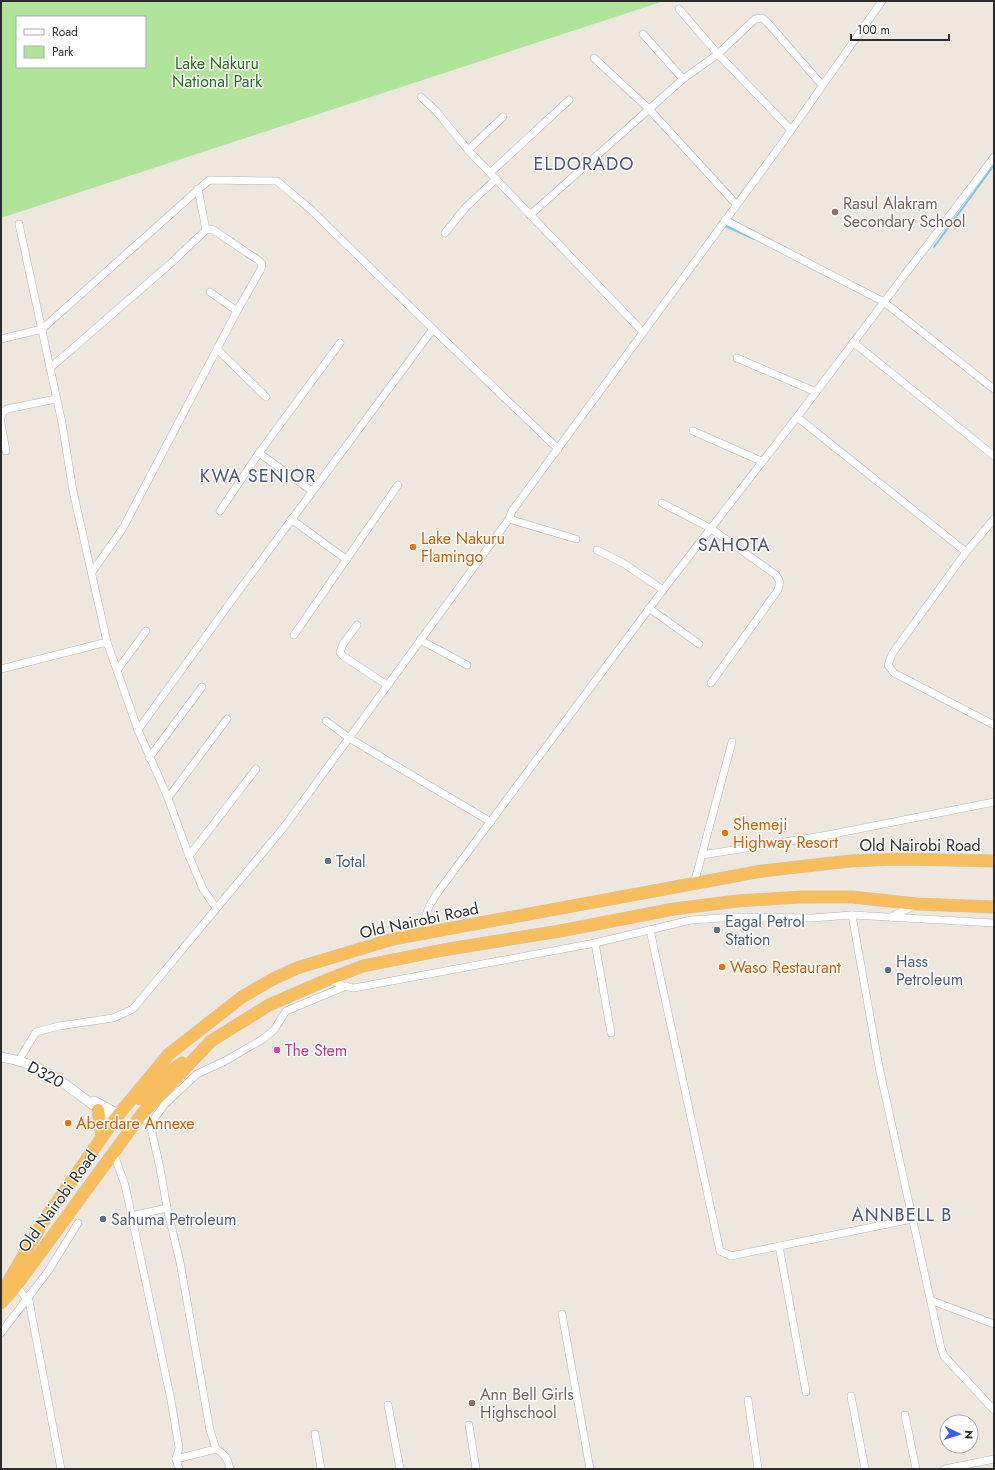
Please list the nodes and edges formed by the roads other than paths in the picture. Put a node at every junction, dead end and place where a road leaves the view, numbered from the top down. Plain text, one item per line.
1 (882, 1) edge
2 (679, 9) dead end
3 (642, 34) dead end
4 (718, 54) junction
5 (594, 58) dead end
6 (683, 79) junction
7 (822, 85) junction
8 (421, 97) dead end
9 (569, 100) dead end
10 (649, 109) junction
11 (503, 117) dead end
12 (791, 130) junction
13 (468, 150) junction
14 (994, 158) edge
15 (493, 176) junction
16 (198, 189) junction
17 (736, 204) junction
18 (530, 215) junction
19 (725, 220) junction
20 (19, 224) dead end
21 (206, 230) junction
22 (445, 233) dead end
23 (210, 292) dead end
24 (884, 302) junction
25 (237, 311) junction
26 (433, 328) junction
27 (42, 329) junction
28 (643, 332) junction
29 (1, 339) edge
30 (853, 342) junction
31 (340, 343) dead end
32 (217, 349) junction
33 (737, 358) dead end
34 (50, 368) junction
35 (994, 388) edge
36 (816, 392) junction
37 (266, 397) dead end
38 (56, 399) junction
39 (797, 417) junction
40 (1, 418) edge
41 (1, 423) edge
42 (693, 431) dead end
43 (558, 449) junction
44 (6, 451) dead end
45 (259, 453) junction
46 (994, 456) edge
47 (761, 461) junction
48 (398, 485) dead end
49 (312, 491) junction
50 (662, 503) dead end
51 (220, 511) dead end
52 (291, 519) junction
53 (509, 519) junction
54 (994, 519) edge
55 (710, 528) junction
56 (576, 539) dead end
57 (597, 550) dead end
58 (966, 552) junction
59 (347, 560) junction
60 (92, 572) junction
61 (663, 590) junction
62 (649, 608) junction
63 (357, 625) dead end
64 (146, 631) dead end
65 (294, 634) dead end
66 (420, 640) junction
67 (107, 642) junction
68 (699, 644) dead end
69 (467, 665) dead end
70 (1, 669) edge
71 (118, 669) junction
72 (711, 683) dead end
73 (387, 684) junction
74 (202, 687) dead end
75 (227, 719) dead end
76 (326, 721) dead end
77 (994, 725) edge
78 (138, 730) junction
79 (349, 738) junction
80 (732, 742) dead end
81 (149, 758) junction
82 (256, 769) dead end
83 (168, 798) junction
84 (994, 802) edge
85 (491, 822) junction
86 (702, 855) junction
87 (189, 856) junction
88 (994, 860) edge
89 (694, 884) junction
90 (917, 904) junction
91 (994, 907) edge
92 (216, 908) junction
93 (852, 915) junction
94 (890, 918) junction
95 (994, 923) edge
96 (650, 930) junction
97 (430, 932) junction
98 (595, 943) junction
99 (328, 979) junction
100 (346, 986) junction
101 (203, 1026) junction
102 (611, 1033) dead end
103 (211, 1041) junction
104 (196, 1056) junction
105 (1, 1057) edge
106 (18, 1060) junction
107 (87, 1099) junction
108 (98, 1110) junction
109 (141, 1115) junction
110 (117, 1118) junction
111 (150, 1124) junction
112 (102, 1137) junction
113 (113, 1152) junction
114 (167, 1208) junction
115 (131, 1216) junction
116 (912, 1219) junction
117 (78, 1223) dead end
118 (54, 1232) junction
119 (778, 1246) junction
120 (16, 1286) junction
121 (1, 1294) edge
122 (28, 1299) junction
123 (930, 1300) junction
124 (1, 1303) edge
125 (562, 1314) dead end
126 (994, 1324) edge
127 (1, 1333) edge
128 (806, 1392) dead end
129 (851, 1396) dead end
130 (748, 1400) dead end
131 (388, 1405) dead end
132 (994, 1410) edge
133 (905, 1415) dead end
134 (469, 1426) dead end
135 (316, 1434) dead end
136 (216, 1449) junction
137 (176, 1459) junction
138 (994, 1459) edge
139 (61, 1469) edge
140 (179, 1469) edge
141 (230, 1469) edge
142 (321, 1469) edge
143 (400, 1469) edge
144 (476, 1469) edge
145 (590, 1469) edge
146 (758, 1469) edge
147 (865, 1469) edge
148 (916, 1469) edge
149 (945, 1469) edge

1 - 7 street
2 - 4 street
3 - 6 street
4 - 6 street
4 - 7 street
4 - 12 street
5 - 10 street
6 - 10 street
7 - 12 street
8 - 13 street
9 - 15 street
10 - 17 street
10 - 18 street
11 - 13 street
12 - 17 street
13 - 15 street
14 - 24 street
15 - 18 street
15 - 22 street
16 - 21 street
16 - 26 street
16 - 27 street
17 - 19 street
18 - 28 street
19 - 24 street
19 - 28 street
20 - 27 street
21 - 25 street
21 - 34 street
23 - 25 street
24 - 30 street
24 - 35 street
25 - 32 street
26 - 43 street
26 - 49 street
27 - 29 street
27 - 34 street
28 - 43 street
30 - 36 street
30 - 46 street
31 - 45 street
32 - 37 street
32 - 60 street
33 - 36 street
34 - 38 street
36 - 39 street
38 - 40 street
38 - 60 street
39 - 47 street
39 - 58 street
41 - 44 street
42 - 47 street
43 - 53 street
45 - 49 street
45 - 51 street
47 - 55 street
48 - 59 street
49 - 52 street
50 - 55 street
52 - 59 street
52 - 78 street
53 - 56 street
53 - 66 street
54 - 58 street
55 - 61 street
55 - 72 street
57 - 61 street
58 - 77 street
59 - 65 street
60 - 67 street
61 - 62 street
62 - 68 street
62 - 85 street
63 - 73 street
64 - 71 street
66 - 69 street
66 - 73 street
67 - 70 street
67 - 71 street
71 - 78 street
73 - 79 street
74 - 81 street
75 - 83 street
76 - 79 street
78 - 81 street
79 - 85 street
79 - 92 street
80 - 86 street
81 - 83 street
82 - 87 street
83 - 87 street
84 - 86 street
85 - 97 street
86 - 89 street
87 - 92 street
88 - 89 highway, Old Nairobi Road
89 - 97 highway, Old Nairobi Road
90 - 91 highway, Old Nairobi Road
90 - 94 street
90 - 99 highway, Old Nairobi Road
92 - 106 street
93 - 94 street
93 - 96 street
93 - 116 street
94 - 95 street
96 - 98 street
96 - 119 street
97 - 101 highway, Old Nairobi Road
98 - 100 street
98 - 102 street
99 - 100 street
99 - 103 highway, Old Nairobi Road
100 - 111 street
101 - 103 highway
101 - 110 highway, Old Nairobi Road
103 - 104 highway, Old Nairobi Road
104 - 109 highway, Old Nairobi Road
104 - 110 highway
105 - 106 street, D320 / D320
106 - 107 street, D320 / D320
107 - 108 street, D320
107 - 110 street, D320
108 - 110 street, D320
108 - 112 highway
109 - 111 street
109 - 113 highway, Old Nairobi Road
110 - 112 highway, Old Nairobi Road
110 - 118 highway
111 - 114 street
112 - 121 highway, Old Nairobi Road
113 - 115 street
113 - 118 highway, Old Nairobi Road
114 - 115 street
114 - 136 street
115 - 137 street
116 - 119 street
116 - 123 street
117 - 122 street
118 - 120 highway, Old Nairobi Road
119 - 128 street
120 - 122 street
120 - 124 highway, Old Nairobi Road
122 - 127 street
122 - 139 street
123 - 126 street
123 - 132 street
125 - 145 street
129 - 147 street
130 - 146 street
131 - 143 street
133 - 148 street
134 - 144 street
135 - 142 street
136 - 137 street
136 - 141 street
137 - 140 street
138 - 149 street

